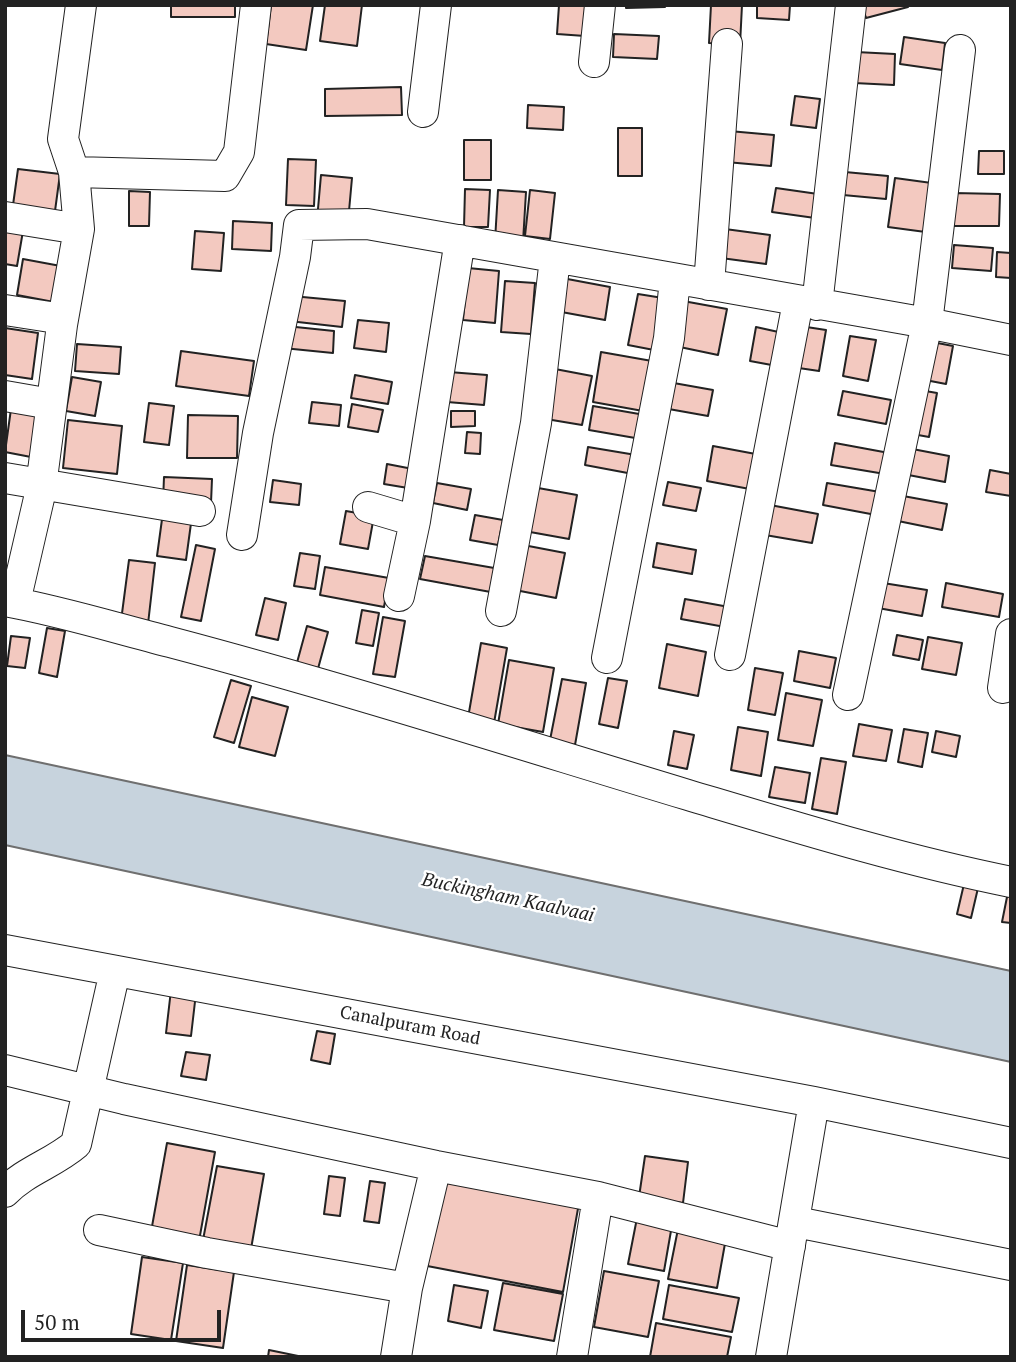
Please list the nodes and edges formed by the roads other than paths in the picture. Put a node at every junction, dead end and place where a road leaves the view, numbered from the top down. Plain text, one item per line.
1 (81, 5) edge
2 (256, 5) edge
3 (436, 5) edge
4 (600, 5) edge
5 (851, 5) edge
6 (727, 44) dead end
7 (960, 50) dead end
8 (594, 62) dead end
9 (423, 112) dead end
10 (74, 172) junction
11 (5, 217) edge
12 (79, 229) junction
13 (460, 240) junction
14 (555, 258) junction
15 (675, 279) junction
16 (709, 285) junction
17 (807, 303) junction
18 (5, 310) edge
19 (62, 319) junction
20 (927, 323) junction
21 (1011, 340) edge
22 (5, 396) edge
23 (51, 404) junction
24 (5, 478) edge
25 (41, 485) junction
26 (368, 507) dead end
27 (200, 511) dead end
28 (415, 521) junction
29 (242, 535) dead end
30 (399, 596) dead end
31 (10, 601) edge
32 (501, 611) dead end
33 (1011, 634) edge
34 (730, 655) dead end
35 (607, 658) dead end
36 (1003, 688) dead end
37 (848, 695) dead end
38 (1011, 882) edge
39 (5, 950) edge
40 (115, 971) junction
41 (5, 1070) edge
42 (88, 1089) junction
43 (814, 1102) junction
44 (1011, 1143) edge
45 (436, 1166) junction
46 (5, 1192) edge
47 (598, 1197) junction
48 (99, 1230) dead end
49 (793, 1234) junction
50 (1011, 1265) edge
51 (407, 1288) junction
52 (396, 1357) edge
53 (572, 1357) edge
54 (771, 1357) edge

1 - 10 street
2 - 10 street
3 - 9 street
4 - 8 street
5 - 17 street
6 - 16 street
7 - 20 street
10 - 12 street
11 - 12 street
12 - 19 street
13 - 14 street
13 - 28 street
13 - 29 street
14 - 15 street
14 - 32 street
15 - 16 street
15 - 35 street
16 - 17 street
17 - 20 street
17 - 34 street
18 - 19 street
19 - 23 street
20 - 21 street
20 - 37 street
22 - 23 street
23 - 25 street
24 - 25 street
25 - 27 street
25 - 31 street
26 - 28 street
28 - 30 street
31 - 38 street
33 - 36 street
39 - 40 street, Canalpuram Road
40 - 42 street
40 - 43 street, Canalpuram Road
41 - 42 street
42 - 45 street
42 - 46 street
43 - 44 street, Canalpuram Road
43 - 49 street
45 - 47 street
45 - 51 street
47 - 49 street
47 - 53 street
48 - 51 street
49 - 50 street
49 - 54 street
51 - 52 street

